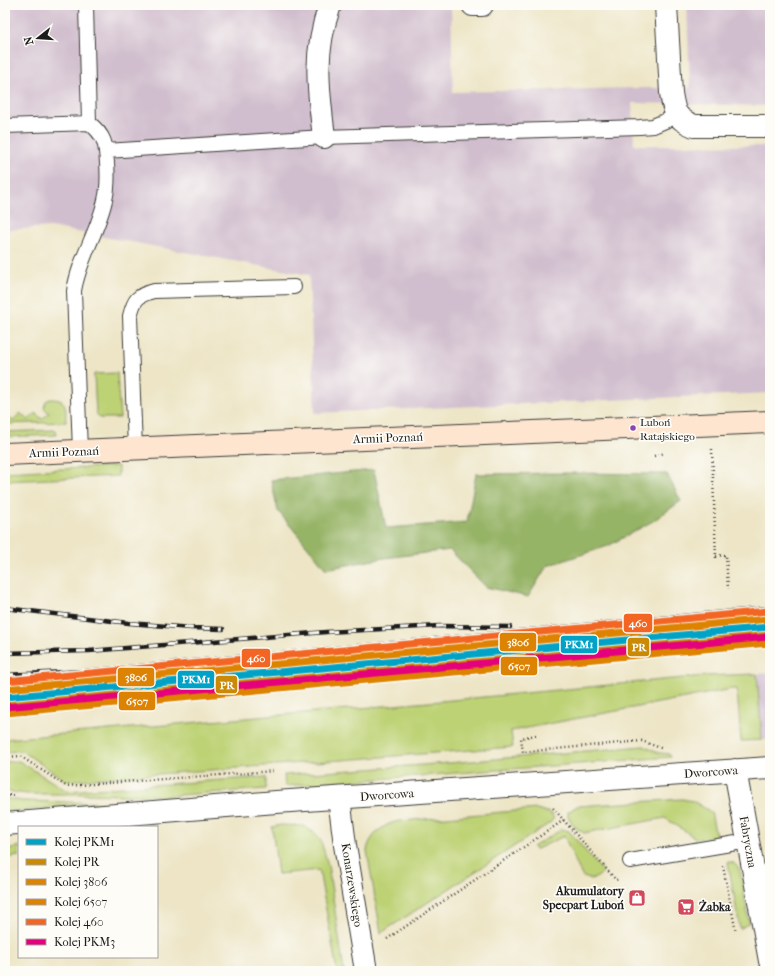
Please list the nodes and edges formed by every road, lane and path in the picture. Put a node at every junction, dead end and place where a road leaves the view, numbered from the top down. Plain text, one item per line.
1 (86, 5) edge
2 (473, 5) edge
3 (482, 5) edge
4 (666, 5) edge
5 (326, 8) edge
6 (677, 116) junction
7 (90, 123) junction
8 (5, 126) edge
9 (770, 126) edge
10 (324, 137) junction
11 (106, 151) junction
12 (294, 287) dead end
13 (770, 422) edge
14 (712, 445) dead end
15 (135, 448) junction
16 (80, 451) junction
17 (668, 452) dead end
18 (5, 454) edge
19 (654, 456) dead end
20 (728, 589) dead end
21 (536, 735) dead end
22 (669, 749) dead end
23 (5, 757) edge
24 (770, 768) edge
25 (735, 770) junction
26 (274, 771) dead end
27 (339, 798) junction
28 (548, 802) dead end
29 (564, 820) junction
30 (5, 824) edge
31 (748, 841) junction
32 (630, 861) dead end
33 (722, 862) dead end
34 (624, 878) dead end
35 (736, 932) dead end
36 (386, 940) dead end
37 (770, 961) edge
38 (366, 971) edge

1 - 7 lane
2 - 3 street
4 - 6 street
5 - 10 street
6 - 9 street
6 - 10 lane
7 - 8 lane
7 - 11 lane
10 - 11 lane
11 - 16 lane
12 - 15 lane
13 - 15 main road, Armii Poznań
14 - 20 path
15 - 16 main road, Armii Poznań
16 - 18 main road, Armii Poznań
17 - 19 path
21 - 22 path
23 - 26 path
24 - 25 street, Dworcowa
25 - 27 street, Dworcowa
25 - 31 street, Fabryczna
27 - 30 street, Dworcowa
27 - 38 street, Konarzewskiego
28 - 29 path
29 - 34 path
29 - 36 path
31 - 32 lane
31 - 37 street, Fabryczna
33 - 35 path

